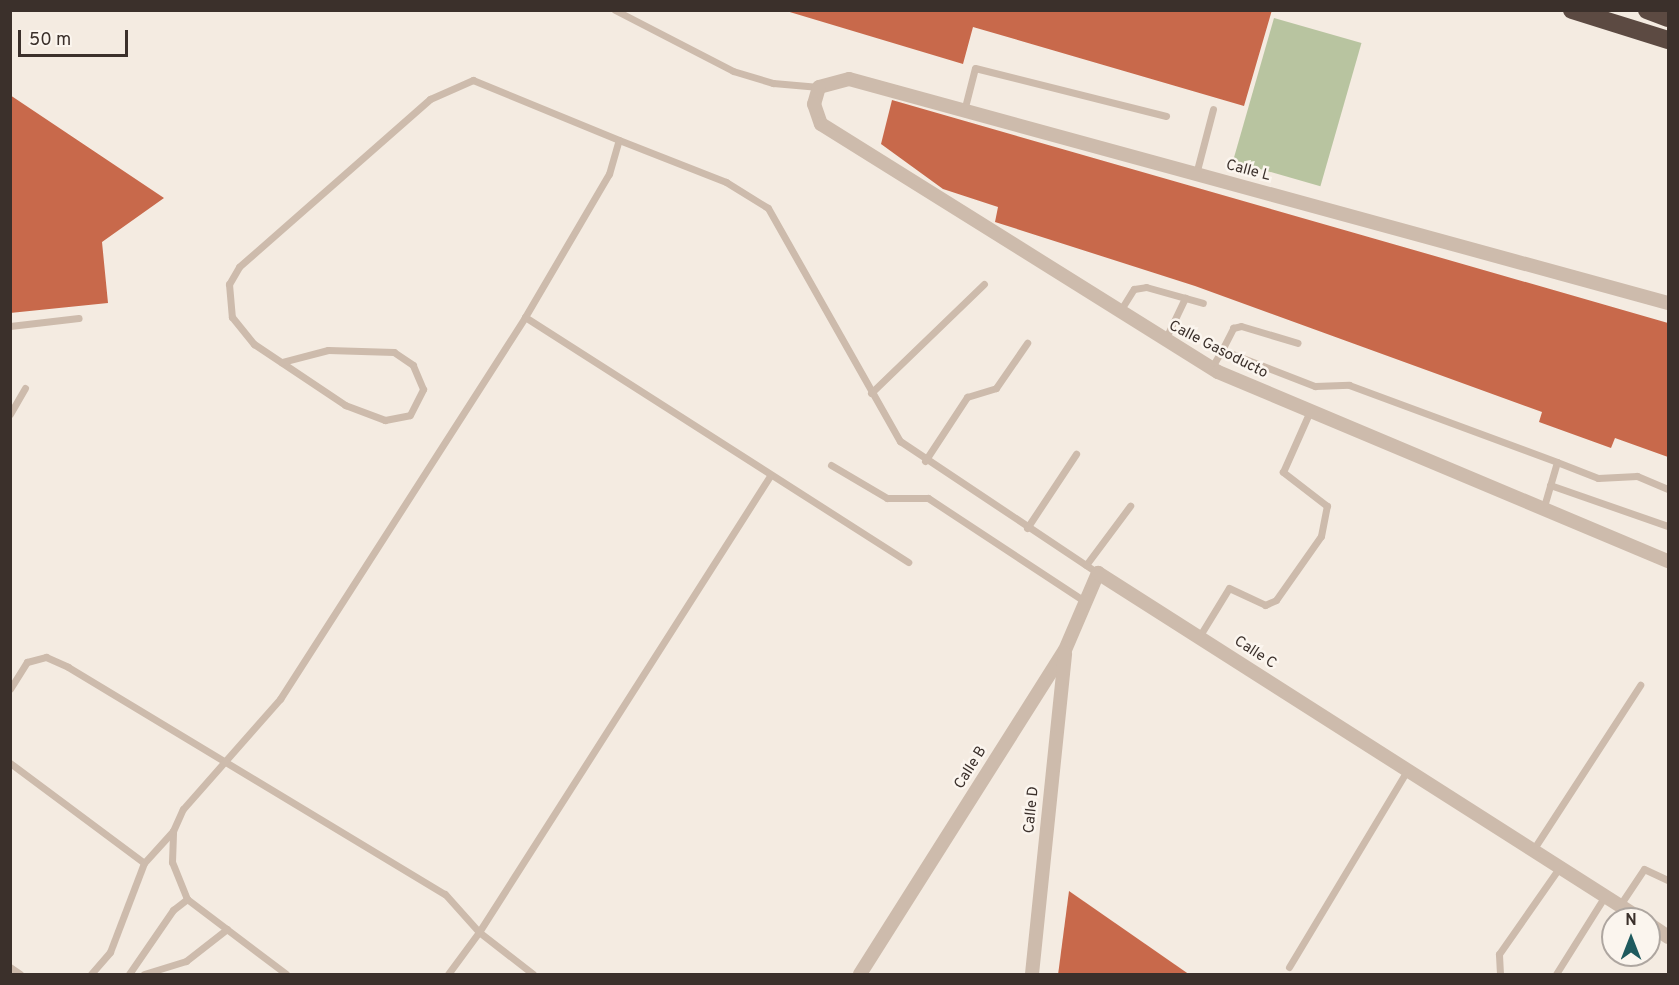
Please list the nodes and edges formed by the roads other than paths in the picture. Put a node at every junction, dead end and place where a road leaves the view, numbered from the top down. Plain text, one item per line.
1 (615, 10) edge
2 (1572, 10) edge
3 (1647, 10) edge
4 (1668, 18) edge
5 (1668, 40) edge
6 (819, 87) junction
7 (1213, 109) dead end
8 (964, 111) junction
9 (1166, 116) dead end
10 (619, 140) junction
11 (1196, 174) junction
12 (984, 284) dead end
13 (1185, 298) junction
14 (1203, 303) dead end
15 (1668, 303) edge
16 (1119, 313) junction
17 (525, 317) junction
18 (79, 318) dead end
19 (10, 326) edge
20 (1164, 342) junction
21 (1028, 343) dead end
22 (1298, 343) dead end
23 (1222, 350) junction
24 (282, 363) junction
25 (1212, 367) junction
26 (25, 388) dead end
27 (871, 393) junction
28 (1310, 411) junction
29 (10, 414) edge
30 (1076, 454) dead end
31 (925, 461) junction
32 (1557, 462) junction
33 (831, 465) dead end
34 (770, 477) junction
35 (1550, 485) junction
36 (1668, 489) edge
37 (1130, 506) dead end
38 (1543, 510) junction
39 (1668, 526) edge
40 (1027, 528) junction
41 (1668, 561) edge
42 (908, 562) dead end
43 (1086, 565) junction
44 (1098, 573) junction
45 (1086, 602) junction
46 (1199, 637) junction
47 (1065, 650) junction
48 (1640, 685) dead end
49 (10, 689) edge
50 (226, 758) junction
51 (10, 763) edge
52 (1407, 771) junction
53 (173, 831) junction
54 (1533, 850) junction
55 (144, 863) junction
56 (1559, 868) junction
57 (1668, 880) edge
58 (1605, 897) junction
59 (187, 899) junction
60 (1620, 905) junction
61 (1623, 907) edge
62 (227, 929) junction
63 (479, 932) junction
64 (10, 967) edge
65 (1289, 967) dead end
66 (20, 975) edge
67 (91, 975) edge
68 (129, 975) edge
69 (144, 975) edge
70 (286, 975) edge
71 (448, 975) edge
72 (533, 975) edge
73 (860, 975) edge
74 (1032, 975) edge
75 (1500, 975) edge
76 (1556, 975) edge

1 - 6 lane
2 - 5 highway
3 - 4 highway
6 - 8 street, Calle L
6 - 16 street, Calle Gasoducto
7 - 11 lane
8 - 9 lane
8 - 11 street, Calle L
10 - 17 lane
10 - 24 lane, Calle C
10 - 27 lane, Calle C
11 - 15 street, Calle L
12 - 27 lane
13 - 14 lane
13 - 16 lane
13 - 20 lane
16 - 20 street, Calle Gasoducto
17 - 34 lane
17 - 50 lane
18 - 19 lane
20 - 25 street, Calle Gasoducto
21 - 31 lane
22 - 23 lane
23 - 25 lane
23 - 32 lane
24 - 24 lane, Calle C
25 - 28 street, Calle Gasoducto
26 - 29 lane
27 - 31 lane, Calle C
28 - 38 street, Calle Gasoducto
28 - 46 lane
30 - 40 lane
31 - 40 lane, Calle C
32 - 35 lane
32 - 36 lane
33 - 45 lane
34 - 42 lane
34 - 63 lane
35 - 38 lane
35 - 39 lane
37 - 43 lane
38 - 41 street, Calle Gasoducto
40 - 43 lane, Calle C
43 - 44 lane, Calle C
44 - 45 street, Calle B
44 - 46 street, Calle C
45 - 47 street, Calle B
46 - 52 street, Calle C
47 - 73 street, Calle B
47 - 74 street, Calle D
48 - 54 lane
49 - 50 lane
50 - 53 lane
50 - 63 lane
51 - 55 lane
52 - 54 street, Calle C
52 - 65 lane
53 - 55 lane
53 - 59 lane
54 - 56 street, Calle C
55 - 67 lane
56 - 58 street, Calle C
56 - 75 lane
57 - 60 lane
58 - 60 street, Calle C
58 - 76 lane
59 - 62 lane
59 - 68 lane
60 - 61 street, Calle C
62 - 69 lane
62 - 70 lane
63 - 71 lane
63 - 72 lane
64 - 66 lane

